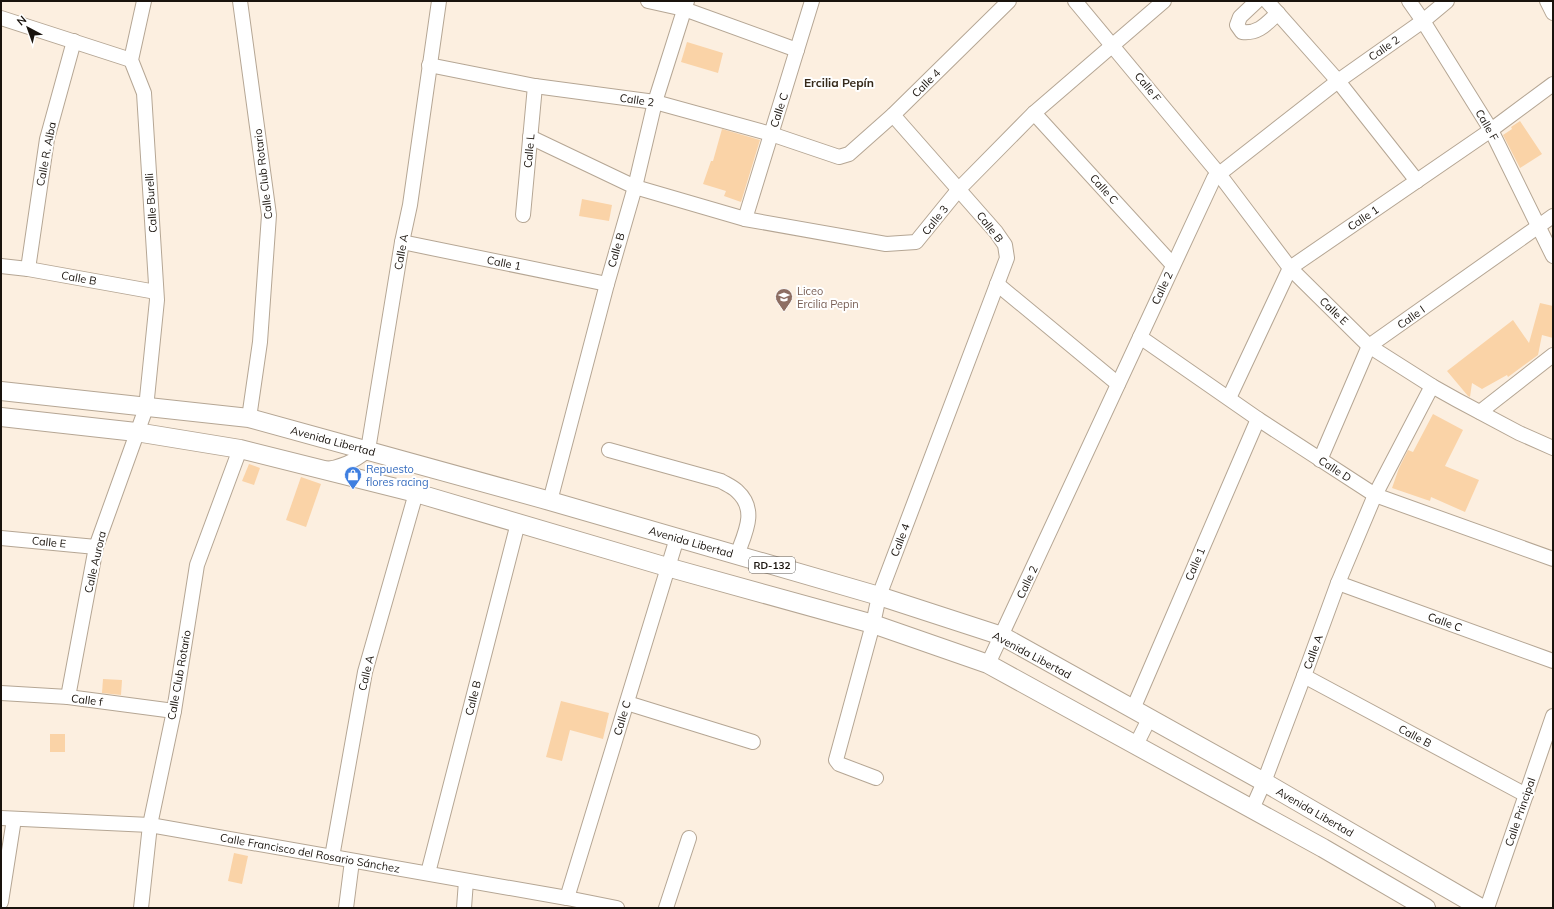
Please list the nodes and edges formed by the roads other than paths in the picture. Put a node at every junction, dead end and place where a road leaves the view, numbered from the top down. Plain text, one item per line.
1 (144, 1) edge
2 (240, 1) edge
3 (439, 1) edge
4 (648, 1) edge
5 (812, 1) edge
6 (1009, 1) edge
7 (1075, 1) edge
8 (1164, 1) edge
9 (1257, 1) edge
10 (1267, 1) edge
11 (1409, 1) edge
12 (1447, 1) edge
13 (1547, 1) edge
14 (686, 5) edge
15 (1278, 13) junction
16 (1553, 13) edge
17 (1, 18) edge
18 (1423, 21) junction
19 (74, 41) junction
20 (1113, 45) junction
21 (797, 50) junction
22 (131, 60) junction
23 (429, 65) junction
24 (1338, 81) junction
25 (1553, 84) edge
26 (535, 86) junction
27 (655, 102) junction
28 (1034, 113) junction
29 (893, 115) junction
30 (1491, 130) junction
31 (771, 134) junction
32 (530, 137) junction
33 (839, 157) joint
34 (1219, 174) junction
35 (1417, 181) junction
36 (634, 187) junction
37 (959, 190) junction
38 (523, 215) dead end
39 (1553, 216) edge
40 (745, 219) junction
41 (1539, 227) junction
42 (402, 242) junction
43 (1553, 256) edge
44 (1173, 265) junction
45 (1, 266) edge
46 (1290, 268) junction
47 (28, 269) junction
48 (607, 284) junction
49 (997, 284) junction
50 (156, 292) junction
51 (1140, 337) junction
52 (1369, 346) junction
53 (1553, 355) edge
54 (1118, 384) junction
55 (1432, 386) junction
56 (1, 391) edge
57 (1229, 398) junction
58 (146, 408) junction
59 (1480, 412) junction
60 (1, 417) edge
61 (249, 418) junction
62 (1258, 419) junction
63 (136, 432) junction
64 (1553, 448) edge
65 (240, 449) junction
66 (368, 450) junction
67 (609, 450) dead end
68 (1320, 460) junction
69 (319, 469) junction
70 (416, 493) junction
71 (1375, 495) junction
72 (550, 501) junction
73 (518, 523) junction
74 (1, 538) edge
75 (677, 538) junction
76 (96, 547) junction
77 (737, 555) junction
78 (1553, 559) edge
79 (667, 567) junction
80 (1338, 583) junction
81 (879, 596) junction
82 (873, 624) junction
83 (1002, 636) junction
84 (1553, 661) edge
85 (988, 664) junction
86 (1304, 676) junction
87 (1, 693) edge
88 (68, 697) junction
89 (626, 703) junction
90 (1133, 709) junction
91 (174, 711) junction
92 (1553, 716) edge
93 (1149, 719) junction
94 (752, 742) dead end
95 (1136, 746) junction
96 (876, 778) dead end
97 (1264, 782) junction
98 (1526, 795) junction
99 (1252, 809) junction
100 (8, 818) edge
101 (150, 826) junction
102 (690, 838) dead end
103 (332, 857) junction
104 (352, 860) junction
105 (428, 873) junction
106 (466, 881) junction
107 (567, 898) junction
108 (1, 902) edge
109 (141, 908) edge
110 (346, 908) edge
111 (464, 908) edge
112 (617, 908) edge
113 (666, 908) edge
114 (1426, 908) edge
115 (1481, 908) edge
116 (1487, 908) edge

1 - 22 street
2 - 61 street, Calle Club Rotario
3 - 23 street, Calle A
4 - 14 street
5 - 21 street, Calle C
6 - 29 street, Calle 4
7 - 20 street, Calle F
8 - 20 street, Calle 3
9 - 15 street
10 - 15 street
11 - 18 street, Calle F
12 - 18 street, Calle 2
13 - 16 street
14 - 21 street
14 - 27 street, Calle B
15 - 24 street
17 - 19 street
18 - 24 street, Calle 2
18 - 30 street, Calle F
19 - 22 street
19 - 47 street, Calle R. Alba
20 - 28 street, Calle 3
20 - 34 street, Calle F
21 - 31 street, Calle C
22 - 50 street, Calle Burelli
23 - 26 street, Calle 2
23 - 42 street, Calle A
24 - 34 street, Calle 2
24 - 35 street
25 - 30 street, Calle 1
26 - 27 street, Calle 2
26 - 32 street, Calle L
27 - 31 street, Calle 2
27 - 36 street, Calle B
28 - 37 street, Calle 3
28 - 44 street, Calle C
29 - 33 street, Calle 4
29 - 37 street, Calle B
30 - 35 street, Calle 1
30 - 41 street, Calle F
31 - 33 street, Calle 2
31 - 40 street, Calle C
32 - 36 street, Calle 3
32 - 38 street, Calle L
34 - 44 street, Calle 2
34 - 46 street, Calle E
35 - 46 street, Calle 1
36 - 40 street, Calle 3
36 - 48 street, Calle B
37 - 40 street, Calle 3
37 - 49 street, Calle B
39 - 41 street, Calle I
41 - 43 street, Calle F
41 - 52 street, Calle I
42 - 48 street, Calle 1
42 - 66 street, Calle A
44 - 51 street, Calle 2
45 - 47 street, Calle B
46 - 52 street, Calle E
46 - 57 street
47 - 50 street, Calle B
48 - 72 street, Calle B
49 - 54 street
49 - 81 street, Calle 4
50 - 58 street, Calle Burelli
51 - 54 street, Calle 2
51 - 57 street, Calle D
52 - 55 street, Calle E
52 - 68 street
53 - 59 street
54 - 83 street, Calle 2
55 - 59 street, Calle E
55 - 71 street, Calle A
56 - 58 main road, Avenida Libertad / RD-132
57 - 62 street, Calle D
58 - 61 main road, Avenida Libertad / RD-132
58 - 63 street, Calle Aurora
59 - 64 street, Calle E
60 - 63 main road, RD-132
61 - 66 main road, Avenida Libertad / RD-132
62 - 68 street, Calle D
62 - 90 street, Calle 1
63 - 65 main road, RD-132
63 - 76 street, Calle Aurora
65 - 69 main road, RD-132
65 - 91 street, Calle Club Rotario
66 - 69 street
66 - 72 main road, Avenida Libertad / RD-132
67 - 77 street
68 - 71 street, Calle D
69 - 70 main road, RD-132
70 - 73 main road, RD-132
70 - 103 street, Calle A
71 - 78 street, Calle D
71 - 80 street, Calle A
72 - 75 main road, Avenida Libertad / RD-132
73 - 79 main road, RD-132
73 - 105 street, Calle B
74 - 76 street, Calle E
75 - 77 main road, Avenida Libertad / RD-132
75 - 79 street, Calle C
76 - 88 street, Calle Aurora
77 - 81 main road, Avenida Libertad / RD-132
79 - 82 main road, RD-132
79 - 89 street, Calle C
80 - 84 street, Calle C
80 - 86 street, Calle A
81 - 82 street, Calle 4
81 - 83 main road, Avenida Libertad / RD-132
82 - 85 main road, RD-132
82 - 96 street, Calle 4
83 - 85 street, Calle 2
83 - 90 main road, Avenida Libertad / RD-132
85 - 95 main road, RD-132
86 - 97 street, Calle A
86 - 98 street, Calle B
87 - 88 street, Calle f
88 - 91 street, Calle f
89 - 94 street
89 - 107 street, Calle C
90 - 93 main road, Avenida Libertad / RD-132
91 - 101 street, Calle Club Rotario
92 - 98 street, Calle Principal
93 - 95 street
93 - 97 main road, Avenida Libertad / RD-132
95 - 99 main road, RD-132
97 - 99 street, Calle A
97 - 115 main road, Avenida Libertad / RD-132
98 - 116 street, Calle Principal
99 - 114 main road, RD-132
100 - 101 street, Calle Francisco del Rosario Sánchez
100 - 108 street
101 - 103 street, Calle Francisco del Rosario Sánchez
101 - 109 street, Calle Club Rotario
102 - 113 street
103 - 104 street, Calle Francisco del Rosario Sánchez
104 - 105 street, Calle Francisco del Rosario Sánchez
104 - 110 street
105 - 106 street, Calle Francisco del Rosario Sánchez
106 - 107 street, Calle Francisco del Rosario Sánchez
106 - 111 street
107 - 112 street, Calle Francisco del Rosario Sánchez

